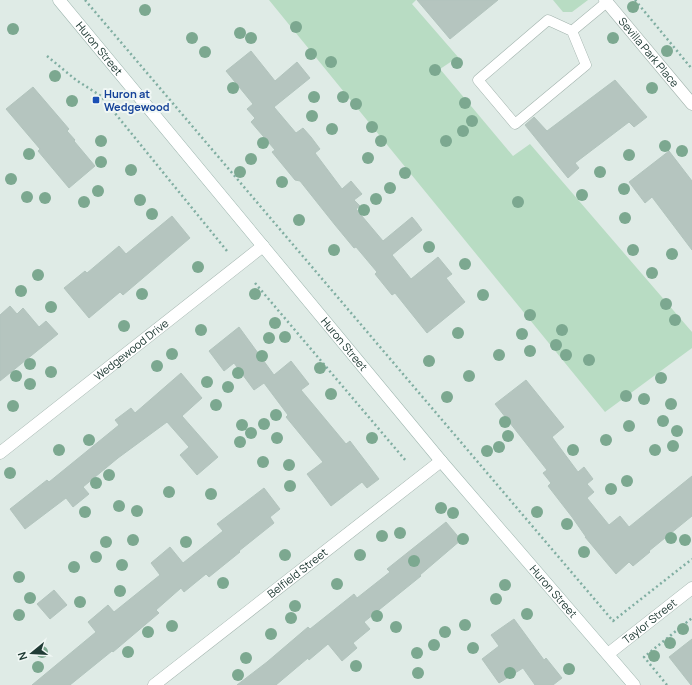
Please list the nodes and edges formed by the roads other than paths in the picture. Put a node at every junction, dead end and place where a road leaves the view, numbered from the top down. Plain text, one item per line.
1 (59, 0) edge
2 (606, 1) edge
3 (572, 31) junction
4 (692, 104) edge
5 (263, 246) junction
6 (0, 453) edge
7 (441, 461) junction
8 (692, 588) edge
9 (608, 654) junction
10 (154, 685) edge
11 (634, 685) edge

1 - 5 street, Huron Street
2 - 3 lane
2 - 4 street, Sevilla Park Place
3 - 3 lane
5 - 6 street, Wedgewood Drive
5 - 7 street, Huron Street
7 - 9 street, Huron Street
7 - 10 street, Belfield Street
8 - 9 street, Taylor Street
9 - 11 street, Huron Street

